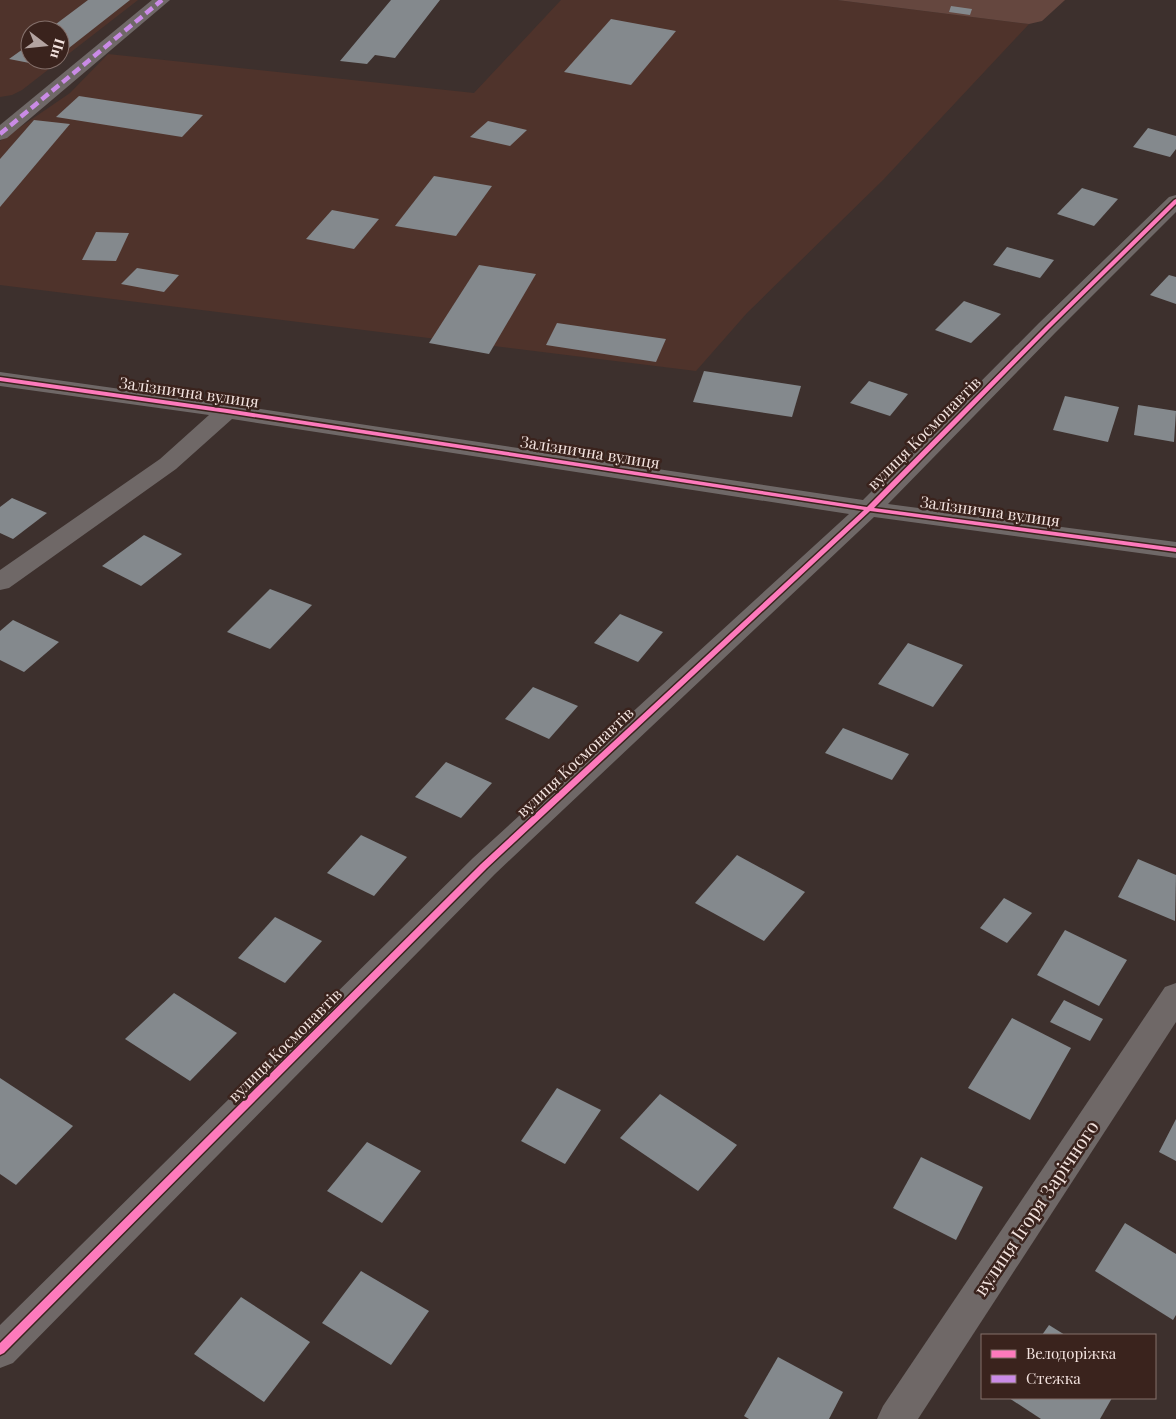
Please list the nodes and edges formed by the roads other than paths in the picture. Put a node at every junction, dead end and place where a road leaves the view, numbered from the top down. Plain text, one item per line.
1 (162, 0) edge
2 (0, 134) edge
3 (1176, 201) edge
4 (0, 379) edge
5 (227, 411) junction
6 (869, 509) junction
7 (1176, 550) edge
8 (0, 582) edge
9 (1176, 996) edge
10 (0, 1350) edge
11 (896, 1419) edge

1 - 2 street
3 - 6 street, вулиця Космонавтів
4 - 5 street, Залізнична вулиця
5 - 6 street, Залізнична вулиця
5 - 8 street
6 - 7 street, Залізнична вулиця
6 - 10 street, вулиця Космонавтів
9 - 11 street, вулиця Ігоря Зарічного

